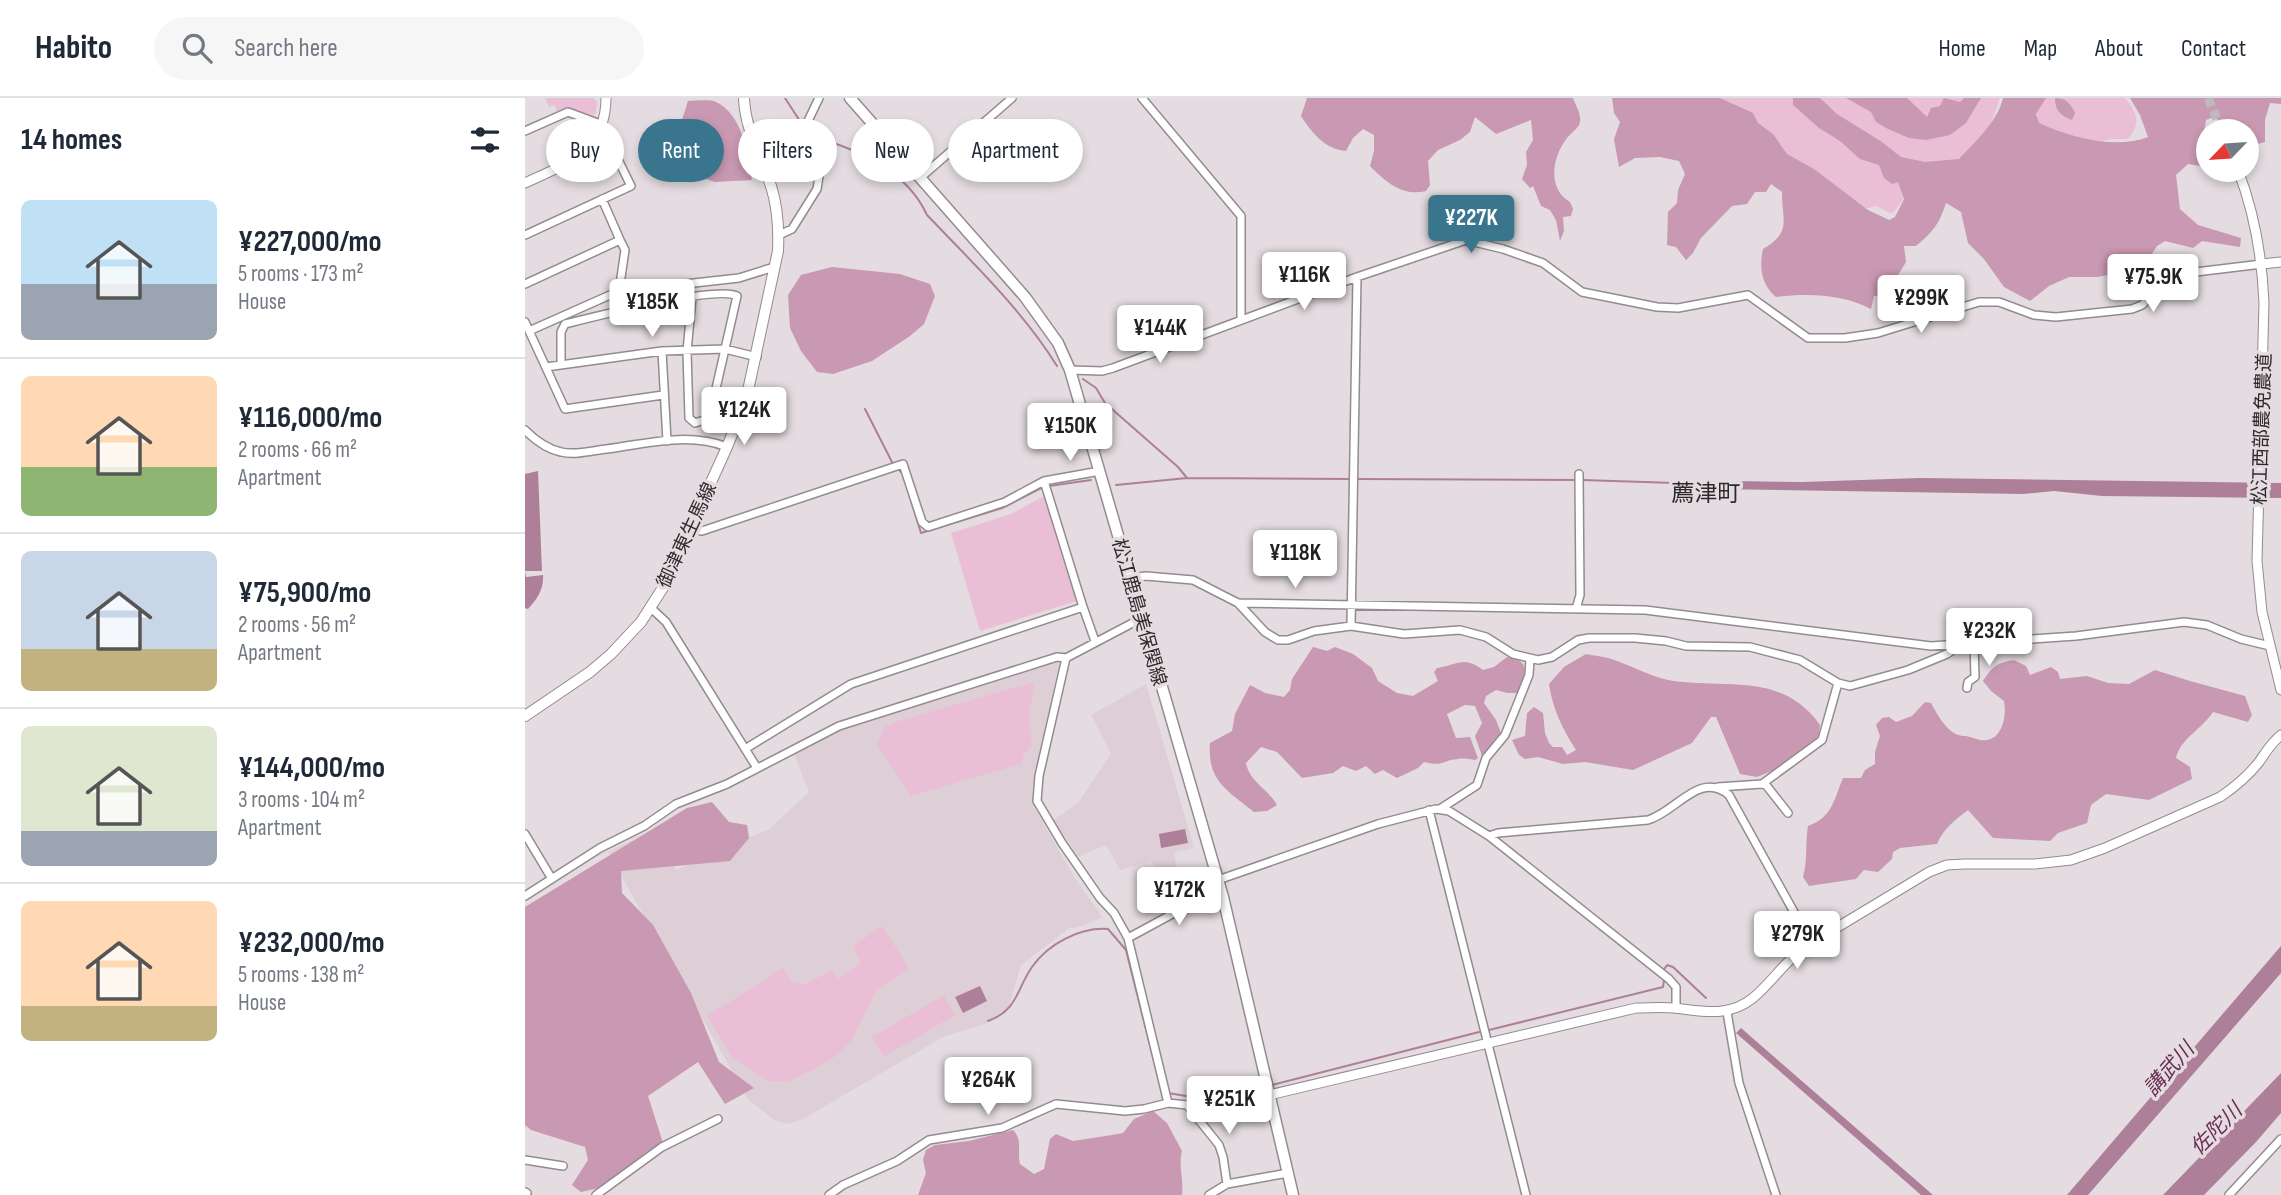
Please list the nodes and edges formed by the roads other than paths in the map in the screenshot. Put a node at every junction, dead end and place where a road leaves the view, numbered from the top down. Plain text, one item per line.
1 (606, 98) edge
2 (744, 98) edge
3 (819, 98) edge
4 (850, 98) edge
5 (1012, 98) edge
6 (1142, 98) edge
7 (552, 119) edge
8 (588, 119) edge
9 (603, 119) edge
10 (868, 119) edge
11 (546, 122) edge
12 (525, 131) edge
13 (934, 166) edge
14 (624, 172) edge
15 (546, 173) edge
16 (924, 182) edge
17 (2242, 182) edge
18 (525, 183) edge
19 (602, 199) junction
20 (779, 234) junction
21 (525, 235) edge
22 (620, 240) junction
23 (2281, 262) edge
24 (2262, 264) junction
25 (774, 267) junction
26 (1357, 277) junction
27 (525, 284) edge
28 (640, 289) dead end
29 (692, 298) junction
30 (1241, 320) junction
31 (525, 321) edge
32 (529, 331) junction
33 (725, 349) junction
34 (662, 351) junction
35 (687, 351) junction
36 (757, 357) junction
37 (561, 365) junction
38 (546, 366) junction
39 (1070, 370) junction
40 (663, 395) junction
41 (525, 430) edge
42 (667, 441) junction
43 (727, 447) junction
44 (1100, 471) junction
45 (1579, 474) dead end
46 (1045, 484) junction
47 (691, 528) junction
48 (1131, 578) junction
49 (1238, 603) junction
50 (1352, 604) junction
51 (1083, 607) junction
52 (650, 608) junction
53 (1576, 609) junction
54 (1142, 618) junction
55 (1351, 626) junction
56 (1095, 641) junction
57 (1974, 643) junction
58 (1961, 644) junction
59 (2270, 646) junction
60 (1066, 657) junction
61 (1531, 659) junction
62 (1838, 682) junction
63 (1967, 688) dead end
64 (2281, 690) edge
65 (525, 716) edge
66 (2281, 736) edge
67 (745, 749) junction
68 (757, 768) junction
69 (1762, 783) junction
70 (1718, 787) junction
71 (1440, 809) junction
72 (1429, 810) junction
73 (1788, 813) dead end
74 (525, 834) edge
75 (1489, 836) junction
76 (552, 879) junction
77 (1218, 880) junction
78 (525, 896) edge
79 (1223, 897) junction
80 (1128, 939) junction
81 (1814, 941) junction
82 (1676, 1009) junction
83 (1727, 1012) junction
84 (1488, 1043) junction
85 (1269, 1095) junction
86 (1168, 1103) junction
87 (1187, 1105) junction
88 (718, 1119) dead end
89 (2281, 1139) edge
90 (525, 1160) edge
91 (563, 1166) dead end
92 (1288, 1173) junction
93 (1227, 1184) junction
94 (596, 1195) edge
95 (829, 1195) edge
96 (1209, 1195) edge
97 (1293, 1195) edge
98 (1526, 1195) edge
99 (1776, 1195) edge
100 (2229, 1195) edge

1 - 9 street
2 - 20 main road, 御津東生馬線
3 - 20 street
4 - 10 main road, 松江鹿島美保関線
5 - 13 street
6 - 30 street
7 - 8 street
11 - 12 street
14 - 19 street
15 - 18 street
16 - 39 main road, 松江鹿島美保関線
17 - 24 street, 松江西部農免農道
19 - 21 street
19 - 22 street
20 - 25 main road, 御津東生馬線
22 - 27 street
22 - 32 street
23 - 24 street
24 - 26 street
24 - 59 street, 松江西部農免農道
25 - 28 street
25 - 36 main road, 御津東生馬線
26 - 30 street
26 - 50 street
29 - 33 street
29 - 35 street
29 - 37 street
30 - 39 street
31 - 32 street
32 - 38 street
33 - 35 street
33 - 35 street
33 - 36 street
34 - 35 street
34 - 37 street
34 - 40 street
36 - 43 main road, 御津東生馬線
37 - 38 street
38 - 40 street
39 - 44 main road, 松江鹿島美保関線
40 - 42 street
41 - 42 street
42 - 43 street
43 - 47 main road, 御津東生馬線
44 - 46 street
44 - 48 main road, 松江鹿島美保関線
45 - 53 street
46 - 47 street
46 - 51 street
47 - 52 main road, 御津東生馬線
48 - 49 street
48 - 54 main road, 松江鹿島美保関線
49 - 50 street
49 - 55 street
50 - 53 street
50 - 55 street
51 - 56 street
51 - 67 street
52 - 65 main road, 御津東生馬線
52 - 67 street
53 - 58 street
54 - 56 street
54 - 77 main road, 松江鹿島美保関線
55 - 61 street
56 - 60 street
57 - 58 street
57 - 59 street
57 - 63 street
58 - 62 street
59 - 64 street, 松江西部農免農道
60 - 68 street
60 - 80 street
61 - 62 street
61 - 71 street
62 - 69 street
66 - 81 street
67 - 68 street
68 - 76 street
69 - 70 street
69 - 73 street
70 - 75 street
70 - 81 street
71 - 72 street
71 - 75 street
72 - 77 street
72 - 84 street
74 - 76 street
75 - 82 street
76 - 78 street
77 - 79 main road, 松江鹿島美保関線
79 - 80 street
79 - 85 main road, 松江鹿島美保関線
80 - 86 street
81 - 83 street
82 - 83 street
82 - 84 street
83 - 99 street
84 - 85 street
84 - 98 street
85 - 87 street
85 - 92 main road, 松江鹿島美保関線
86 - 87 street
86 - 95 street
87 - 93 street
88 - 94 street
89 - 100 street
90 - 91 street
92 - 93 street
92 - 97 main road, 松江鹿島美保関線
93 - 96 street

